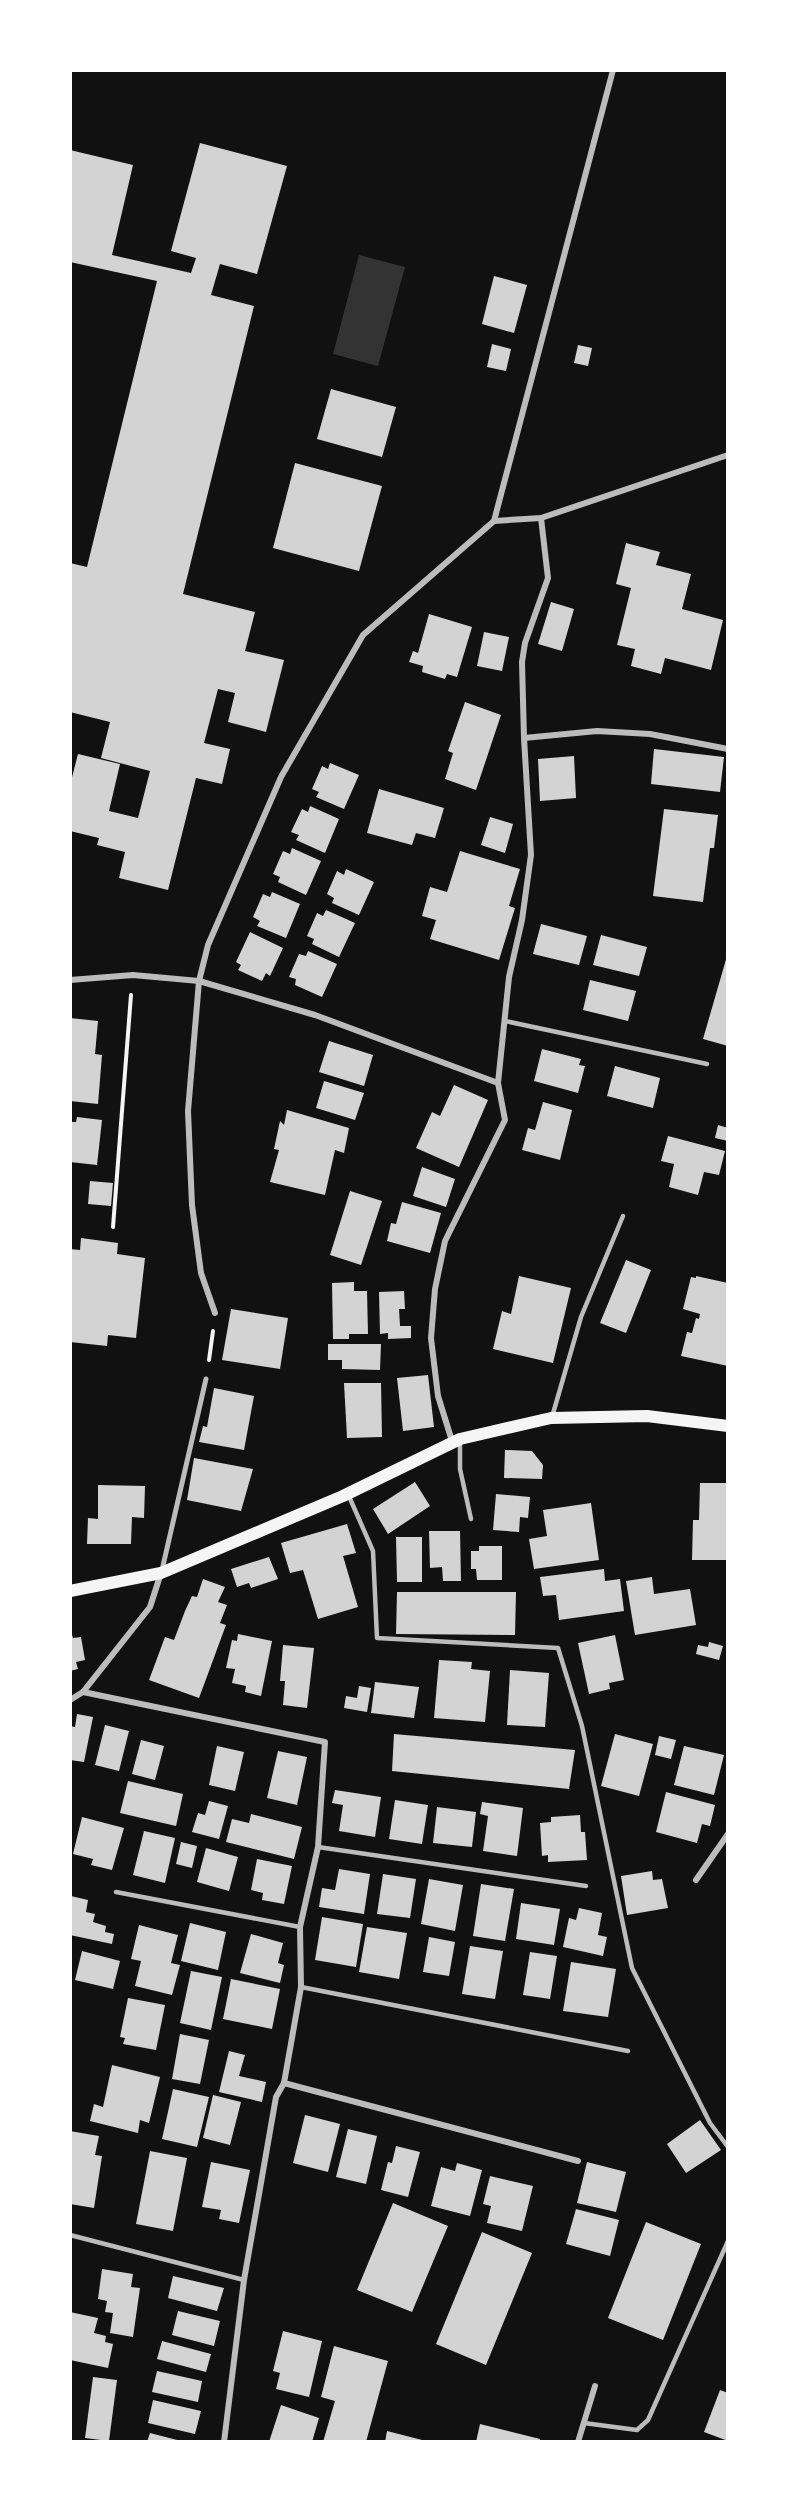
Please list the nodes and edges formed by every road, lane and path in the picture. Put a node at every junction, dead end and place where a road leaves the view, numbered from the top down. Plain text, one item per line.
1 (613, 70) edge
2 (728, 455) edge
3 (541, 518) junction
4 (494, 521) junction
5 (524, 738) junction
6 (728, 749) edge
7 (133, 975) junction
8 (70, 980) edge
9 (199, 981) junction
10 (505, 1021) junction
11 (707, 1064) dead end
12 (498, 1083) junction
13 (623, 1216) dead end
14 (112, 1227) dead end
15 (215, 1313) joint
16 (206, 1379) joint
17 (551, 1418) junction
18 (728, 1426) edge
19 (456, 1440) junction
20 (348, 1494) junction
21 (471, 1519) dead end
22 (161, 1573) junction
23 (70, 1591) edge
24 (83, 1692) junction
25 (70, 1700) edge
26 (728, 1834) edge
27 (318, 1847) junction
28 (696, 1880) dead end
29 (586, 1886) dead end
30 (116, 1892) dead end
31 (300, 1927) junction
32 (301, 1987) junction
33 (628, 2051) dead end
34 (284, 2083) junction
35 (728, 2147) edge
36 (578, 2161) dead end
37 (70, 2235) edge
38 (728, 2241) edge
39 (244, 2280) junction
40 (595, 2386) dead end
41 (584, 2423) junction
42 (224, 2442) edge
43 (578, 2442) edge

1 - 4 street
2 - 3 street
3 - 4 street
3 - 5 street
4 - 9 street
5 - 6 street
5 - 10 street
7 - 8 street
7 - 9 street
7 - 14 path
9 - 12 street
9 - 15 street
10 - 11 lane
10 - 12 street
12 - 19 street
13 - 17 lane
15 - 16 path
16 - 22 street
17 - 18 main road
17 - 19 main road
19 - 20 main road
19 - 21 lane
20 - 22 main road
20 - 35 lane
22 - 23 main road
22 - 24 street
24 - 25 street
24 - 27 street
26 - 28 street
27 - 29 lane
27 - 31 street
30 - 31 lane
31 - 32 street
32 - 33 lane
32 - 34 street
34 - 36 street
34 - 39 street
37 - 39 lane
38 - 41 lane
39 - 42 street
40 - 41 street
41 - 43 street

